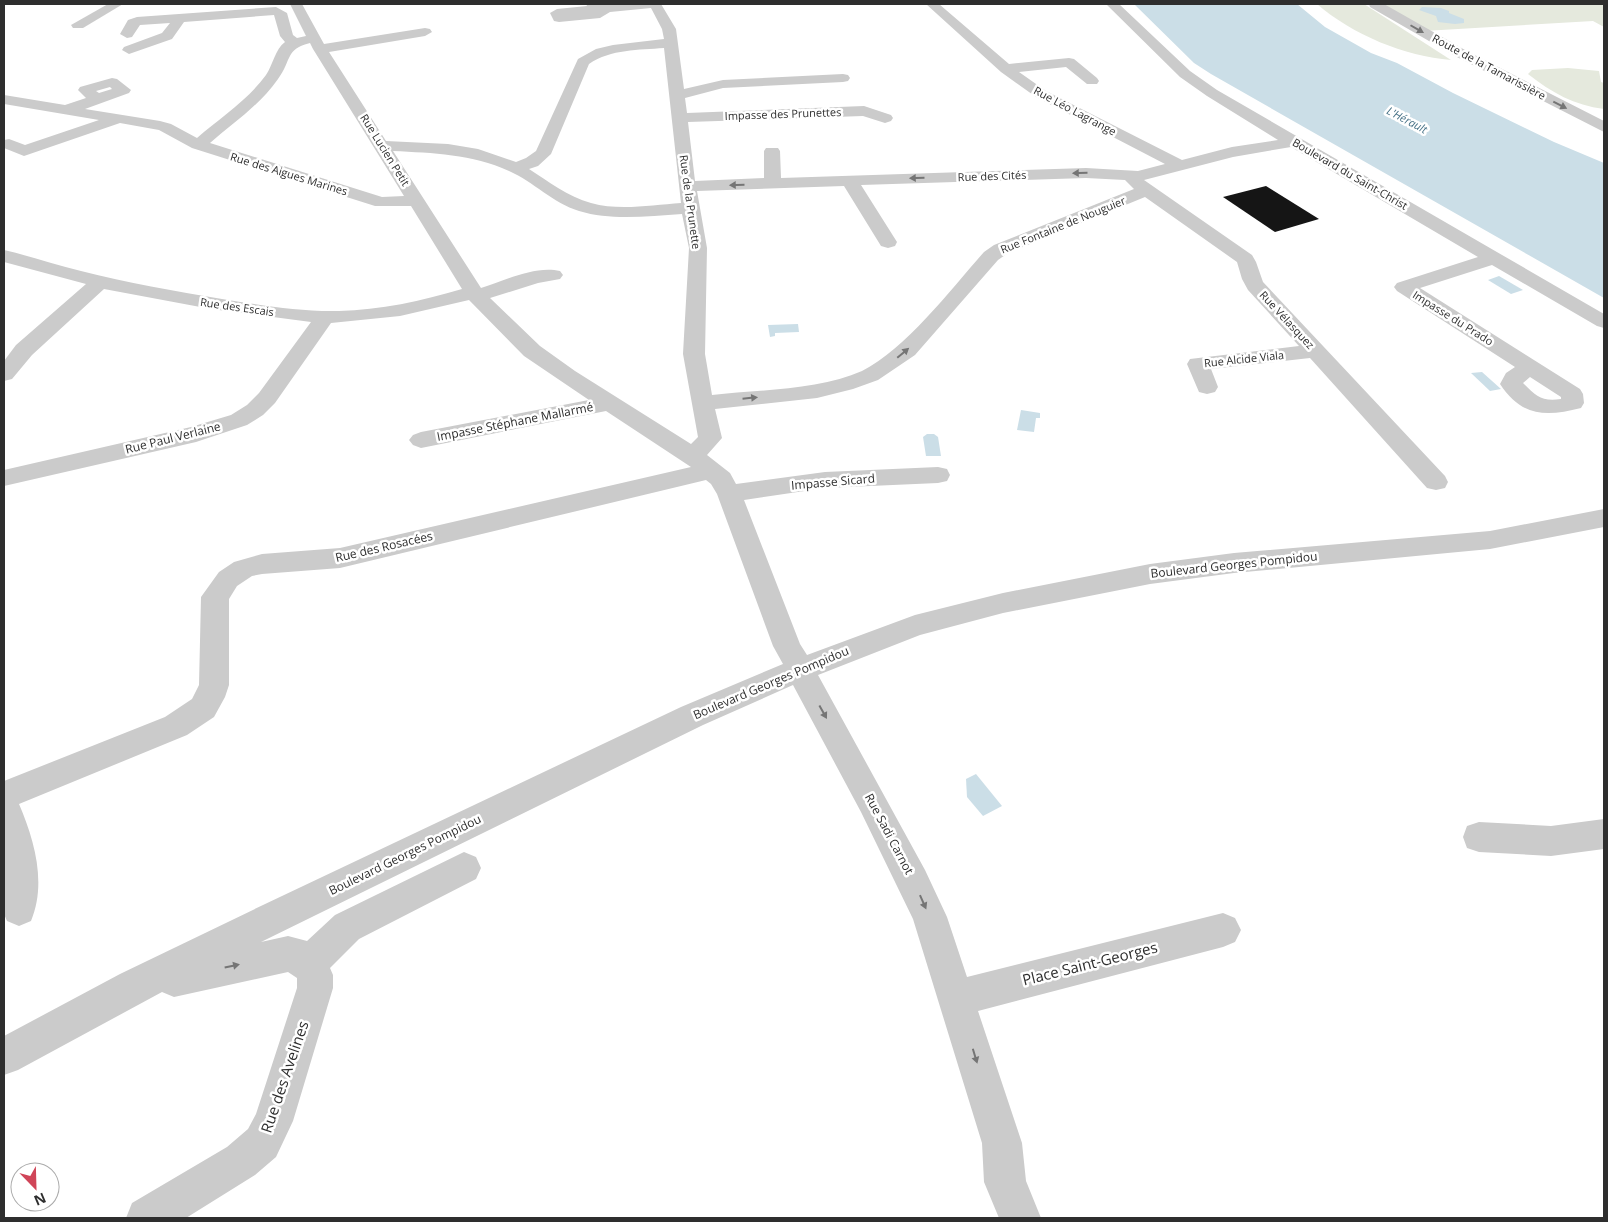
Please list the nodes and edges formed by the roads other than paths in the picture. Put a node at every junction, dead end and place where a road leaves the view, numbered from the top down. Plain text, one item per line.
1 (117, 4) edge
2 (296, 4) edge
3 (653, 4) edge
4 (932, 4) edge
5 (1112, 4) edge
6 (1375, 4) edge
7 (599, 7) edge
8 (180, 18) junction
9 (78, 25) dead end
10 (425, 32) dead end
11 (127, 34) dead end
12 (294, 43) junction
13 (671, 43) junction
14 (318, 44) junction
15 (128, 50) dead end
16 (1006, 70) junction
17 (842, 78) dead end
18 (1092, 81) dead end
19 (677, 95) junction
20 (4, 99) edge
21 (97, 99) dead end
22 (20, 103) junction
23 (4, 108) edge
24 (68, 110) junction
25 (230, 117) junction
26 (119, 118) junction
27 (679, 118) junction
28 (885, 118) dead end
29 (1604, 127) edge
30 (165, 128) junction
31 (1293, 142) junction
32 (8, 144) dead end
33 (198, 145) junction
34 (383, 146) junction
35 (772, 152) dead end
36 (1182, 166) junction
37 (516, 168) junction
38 (1128, 176) junction
39 (850, 181) junction
40 (772, 183) junction
41 (687, 186) junction
42 (1147, 190) junction
43 (417, 201) junction
44 (690, 208) junction
45 (888, 242) dead end
46 (4, 256) edge
47 (1494, 258) junction
48 (554, 275) dead end
49 (99, 283) junction
50 (475, 294) junction
51 (325, 317) junction
52 (1604, 322) edge
53 (1315, 351) junction
54 (1531, 367) dead end
55 (4, 374) edge
56 (1207, 387) dead end
57 (609, 403) junction
58 (702, 403) junction
59 (420, 440) dead end
60 (701, 462) junction
61 (938, 475) dead end
62 (4, 478) edge
63 (1436, 482) dead end
64 (729, 494) junction
65 (1604, 518) edge
66 (799, 670) junction
67 (4, 795) edge
68 (4, 806) edge
69 (1604, 834) edge
70 (1479, 837) dead end
71 (9, 839) edge
72 (464, 868) dead end
73 (19, 909) dead end
74 (1223, 930) dead end
75 (309, 964) junction
76 (133, 988) junction
77 (957, 998) junction
78 (4, 1056) edge
79 (147, 1218) edge
80 (1020, 1218) edge

1 - 9 street
2 - 14 street, Rue Lucien Petit
3 - 7 street
3 - 13 street, Rue de la Prunette
4 - 16 street, Rue Léo Lagrange
5 - 31 street, Boulevard du Saint-Christ
6 -> 29 street, Route de la Tamarissière
8 - 11 street
8 - 12 street
8 - 15 street
10 - 14 street
12 - 14 street
12 - 25 street
13 - 19 street, Rue de la Prunette
13 - 37 street
14 - 34 street, Rue Lucien Petit
16 - 18 street
16 - 36 street, Rue Léo Lagrange
17 - 19 street
19 - 27 street, Rue de la Prunette
20 - 22 street, Rue des Aigues Marines
21 - 24 street
22 - 23 street
22 - 24 street, Rue des Aigues Marines
24 - 26 street, Rue des Aigues Marines
25 - 30 street, Rue des Aigues Marines
25 - 33 street
26 - 30 street, Rue des Aigues Marines
26 - 32 street
27 - 28 street, Impasse des Prunettes
27 - 41 street, Rue de la Prunette
30 - 33 street, Rue des Aigues Marines
31 - 36 street, Rue des Cités
31 - 47 street, Boulevard du Saint-Christ
33 - 43 street, Rue des Aigues Marines
34 - 37 street
34 - 43 street, Rue Lucien Petit
35 - 40 street
36 - 38 street, Rue des Cités
37 - 44 street
38 -> 39 street, Rue des Cités
38 - 42 street, Rue Vélasquez
39 - 40 street, Rue des Cités
39 - 45 street
40 -> 41 street, Rue des Cités
41 - 44 street, Rue de la Prunette
42 - 53 street, Rue Vélasquez
58 -> 42 street, Rue Fontaine de Nouguier
43 - 50 street, Rue Lucien Petit
44 - 58 street, Rue de la Prunette
46 - 49 street, Rue des Escais
47 - 52 street, Boulevard du Saint-Christ
47 - 54 street, Impasse du Prado
48 - 50 street
49 - 51 street, Rue des Escais
49 - 55 street
50 - 51 street, Rue des Escais
50 - 57 street, Rue Lucien Petit
51 - 62 street, Rue Paul Verlaine
53 - 56 street, Rue Alcide Viala
53 - 63 street, Rue Vélasquez
57 - 59 street, Impasse Stéphane Mallarmé
57 - 60 street, Rue Lucien Petit
58 - 60 street, Rue de la Prunette
60 - 64 street, Rue Sadi Carnot
60 - 67 street, Rue des Rosacées
61 - 64 street, Impasse Sicard
64 - 66 street, Rue Sadi Carnot
65 - 66 street, Boulevard Georges Pompidou
66 - 76 street, Boulevard Georges Pompidou
66 -> 77 street, Rue Sadi Carnot
68 - 71 street
69 - 70 street
71 - 73 street
72 - 75 street
74 - 77 street, Place Saint-Georges
76 -> 75 street
75 - 79 street, Rue des Avelines
76 - 78 street, Boulevard Georges Pompidou
77 -> 80 street, Rue Sadi Carnot

